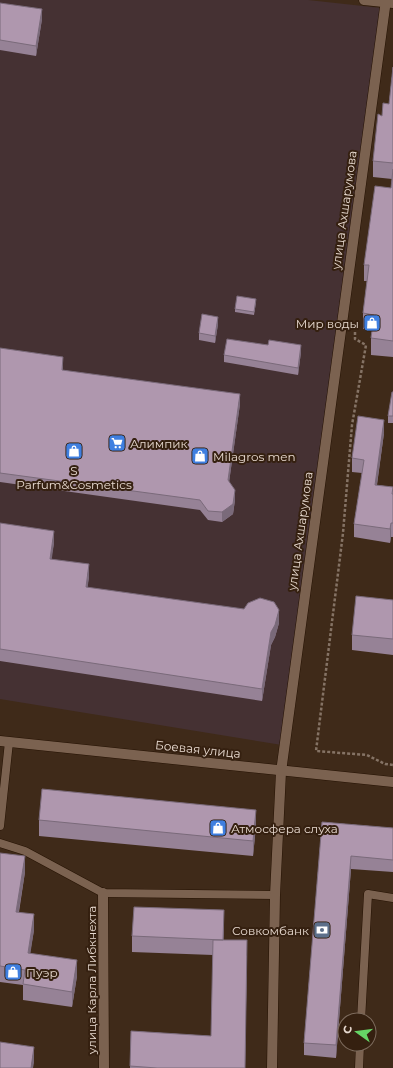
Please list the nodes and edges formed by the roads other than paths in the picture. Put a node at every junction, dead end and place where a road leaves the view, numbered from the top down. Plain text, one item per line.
1 (364, 0) edge
2 (388, 2) edge
3 (4, 742) edge
4 (281, 772) junction
5 (393, 782) edge
6 (0, 826) edge
7 (0, 843) edge
8 (103, 893) junction
9 (275, 895) junction
10 (393, 898) edge
11 (361, 1012) edge
12 (360, 1052) edge
13 (104, 1068) edge
14 (272, 1068) edge
15 (359, 1068) edge

1 - 2 street
2 - 4 street, улица Ахшарумова
3 - 4 street, Боевая улица
3 - 6 lane
4 - 5 street, Боевая улица
4 - 9 street, улица Ахшарумова
7 - 8 lane
8 - 9 lane
8 - 13 street, улица Карла Либкнехта
9 - 14 street, улица Ахшарумова
10 - 11 lane
12 - 15 lane

